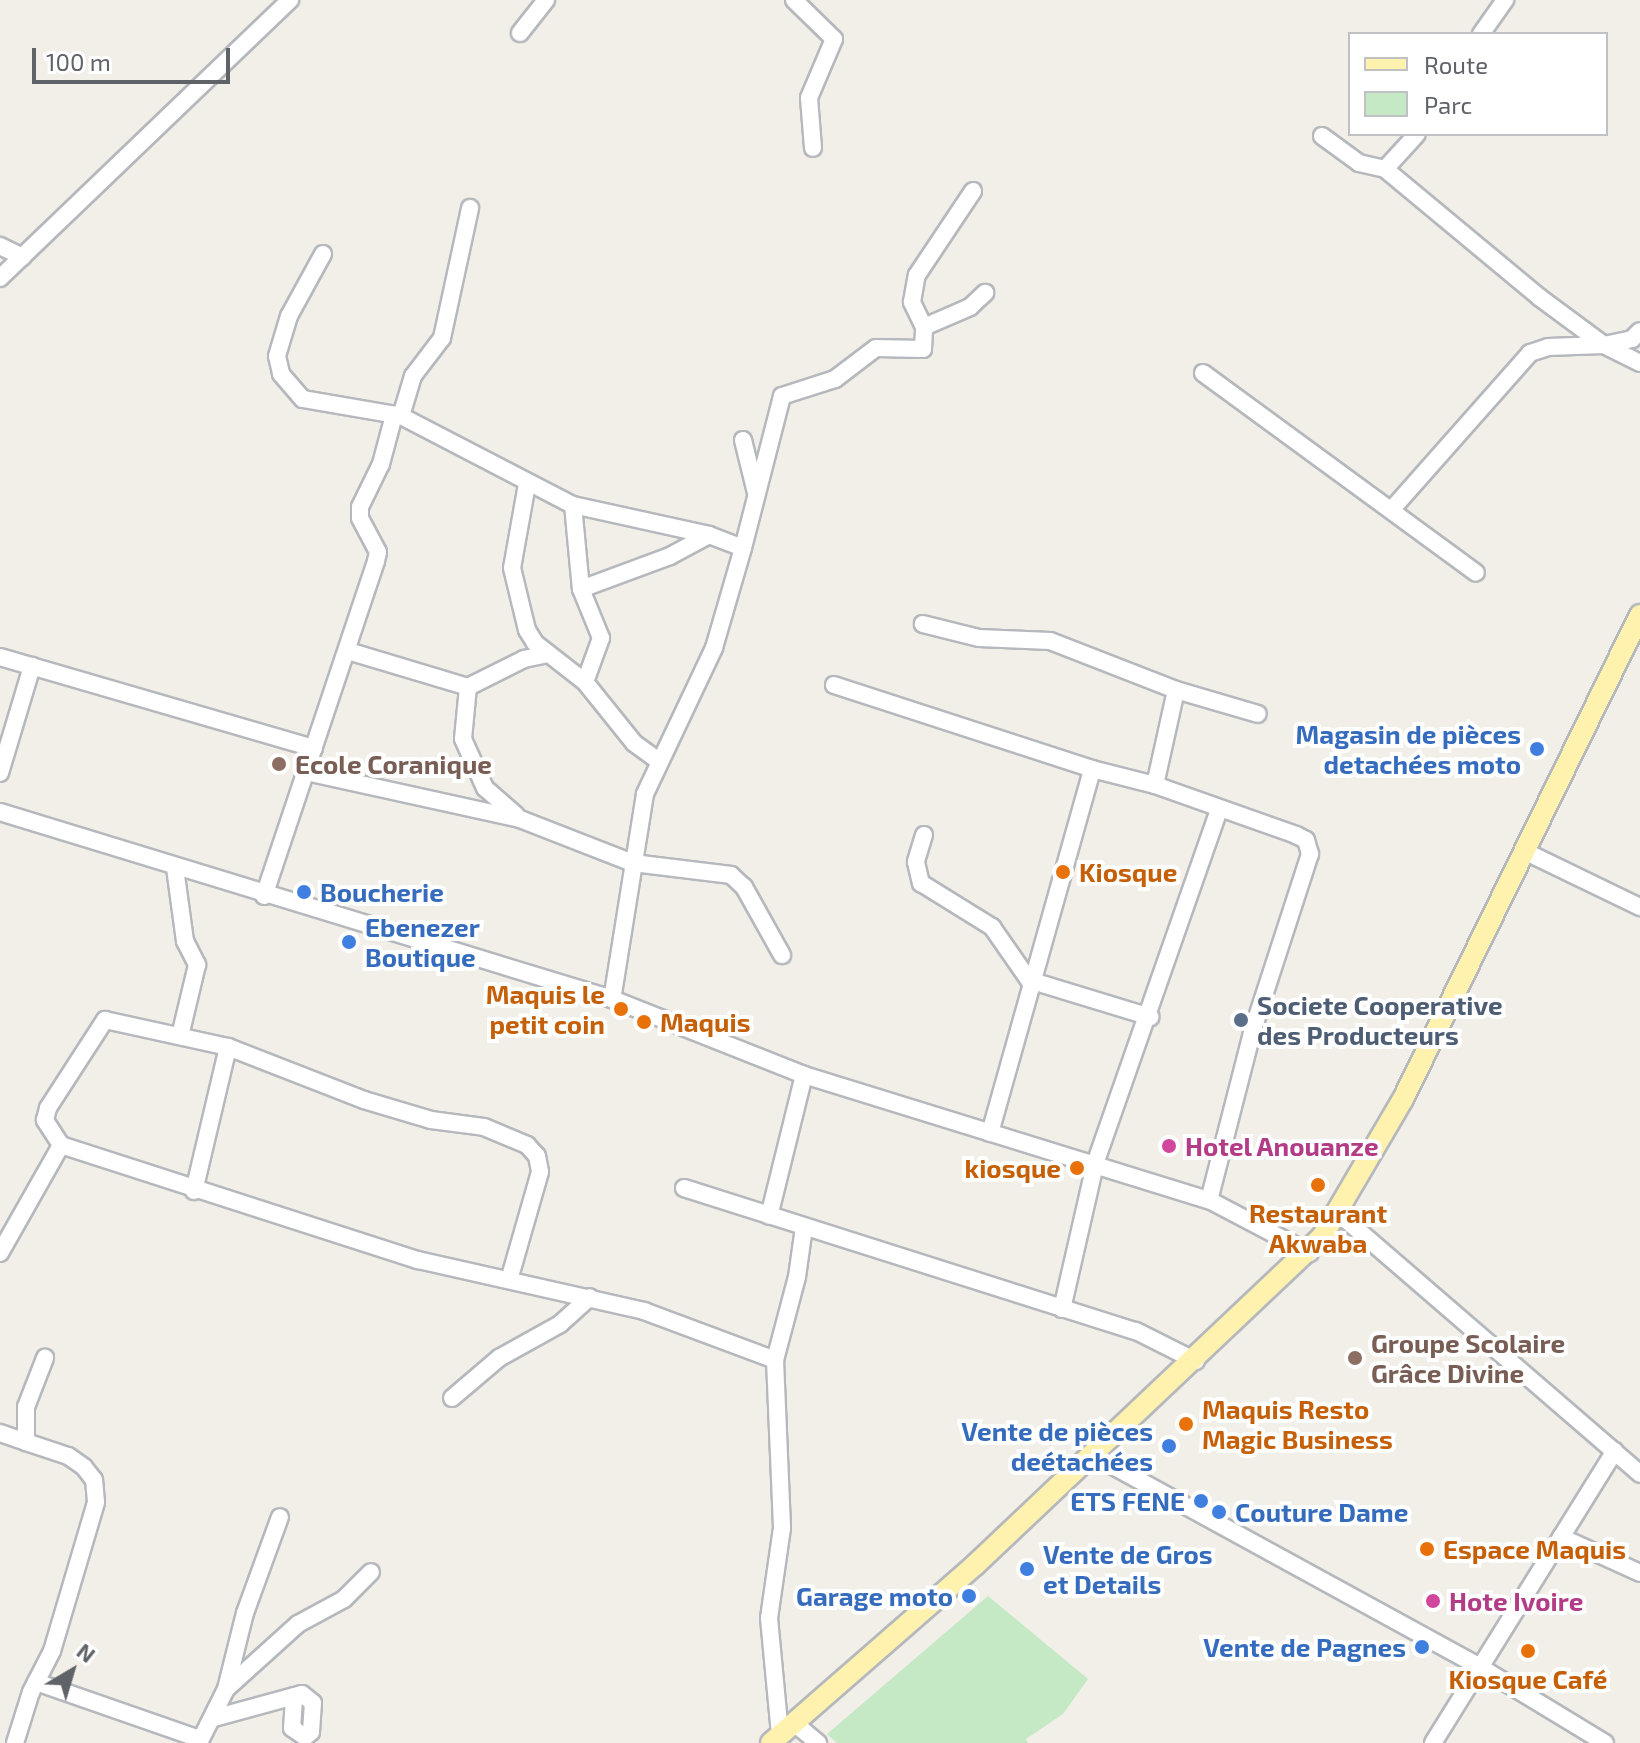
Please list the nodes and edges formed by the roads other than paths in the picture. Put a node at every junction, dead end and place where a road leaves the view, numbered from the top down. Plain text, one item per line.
1 (290, 0) edge
2 (546, 0) edge
3 (794, 0) edge
4 (1505, 0) edge
5 (1482, 32) edge
6 (520, 33) dead end
7 (1322, 136) dead end
8 (1415, 136) edge
9 (813, 148) dead end
10 (1385, 169) junction
11 (973, 191) dead end
12 (470, 208) dead end
13 (0, 246) edge
14 (323, 254) dead end
15 (23, 257) junction
16 (0, 278) edge
17 (985, 293) dead end
18 (924, 327) junction
19 (1640, 331) edge
20 (1604, 345) junction
21 (1640, 363) edge
22 (1203, 373) dead end
23 (397, 416) junction
24 (743, 440) dead end
25 (527, 484) junction
26 (756, 494) junction
27 (573, 505) junction
28 (1393, 508) junction
29 (709, 535) junction
30 (743, 548) junction
31 (1476, 573) dead end
32 (581, 589) junction
33 (1640, 615) edge
34 (923, 624) dead end
35 (348, 651) junction
36 (548, 654) junction
37 (0, 657) edge
38 (32, 666) junction
39 (585, 682) junction
40 (834, 685) dead end
41 (468, 687) junction
42 (1176, 690) junction
43 (1258, 714) dead end
44 (314, 748) junction
45 (659, 761) junction
46 (1092, 769) junction
47 (306, 772) junction
48 (0, 773) edge
49 (1155, 785) junction
50 (1219, 810) junction
51 (0, 812) edge
52 (520, 819) junction
53 (924, 835) dead end
54 (1524, 851) junction
55 (633, 863) junction
56 (175, 868) junction
57 (264, 896) junction
58 (1640, 907) edge
59 (782, 955) dead end
60 (1036, 984) junction
61 (612, 999) junction
62 (1150, 1017) junction
63 (180, 1036) junction
64 (228, 1047) junction
65 (804, 1075) junction
66 (990, 1133) junction
67 (61, 1145) junction
68 (1096, 1161) junction
69 (684, 1188) dead end
70 (194, 1191) junction
71 (1209, 1200) junction
72 (1338, 1213) junction
73 (769, 1216) junction
74 (804, 1227) junction
75 (0, 1253) edge
76 (1310, 1253) junction
77 (509, 1280) junction
78 (590, 1297) junction
79 (1062, 1309) junction
80 (45, 1358) dead end
81 (775, 1360) junction
82 (1196, 1361) junction
83 (452, 1398) dead end
84 (0, 1433) edge
85 (26, 1442) junction
86 (1615, 1451) junction
87 (1093, 1455) junction
88 (1640, 1474) edge
89 (280, 1517) dead end
90 (1561, 1537) junction
91 (371, 1572) dead end
92 (1640, 1573) edge
93 (1480, 1667) junction
94 (36, 1682) junction
95 (226, 1689) junction
96 (294, 1696) dead end
97 (214, 1718) junction
98 (781, 1733) edge
99 (199, 1741) edge
100 (15, 1743) edge
101 (818, 1743) edge
102 (1433, 1743) edge
103 (1605, 1743) edge

1 - 15 street
2 - 6 street
3 - 9 street
4 - 5 street
7 - 10 street
8 - 10 street
10 - 20 street
11 - 18 street
12 - 23 street
13 - 15 street
14 - 23 street
15 - 16 street
17 - 18 street
18 - 26 street
19 - 20 street
20 - 21 street
20 - 28 street
22 - 28 street
23 - 25 street
23 - 35 street
24 - 26 street
25 - 27 street
25 - 36 street
26 - 30 street
27 - 29 street
27 - 32 street
28 - 31 street
29 - 30 street
29 - 32 street
30 - 45 street
32 - 39 street
33 - 54 main road
34 - 42 street
35 - 41 street
35 - 44 street
36 - 39 street
36 - 41 street
37 - 38 street
38 - 44 street
38 - 48 street
39 - 45 street
40 - 46 street
41 - 52 street
42 - 43 street
42 - 49 street
44 - 47 street
45 - 55 street
46 - 49 street
46 - 60 street
47 - 52 street
47 - 57 street
49 - 50 street
50 - 62 street
50 - 71 street
51 - 56 street
52 - 55 street
53 - 60 street
54 - 58 street
54 - 72 main road
55 - 59 street
55 - 61 street
56 - 57 street
56 - 63 street
57 - 61 street
60 - 62 street
60 - 66 street
61 - 65 street
62 - 68 street
63 - 64 street
63 - 67 street
64 - 70 street
64 - 77 street
65 - 66 street
65 - 73 street
66 - 68 street
67 - 70 street
67 - 75 street
68 - 71 street
68 - 79 street
69 - 73 street
70 - 77 street
71 - 76 street
72 - 76 main road
72 - 86 street
73 - 74 street
74 - 79 street
74 - 81 street
76 - 82 main road
77 - 78 street
78 - 81 street
78 - 83 street
79 - 82 street
80 - 85 street
81 - 98 street
82 - 87 main road
84 - 85 street
85 - 94 street
86 - 88 street
86 - 90 street
87 - 93 street
87 - 98 main road
89 - 95 street
90 - 92 street
90 - 93 street
91 - 95 street
93 - 102 street
93 - 103 street
94 - 99 street
94 - 100 street
95 - 97 street
96 - 97 street
97 - 99 street
98 - 101 street

